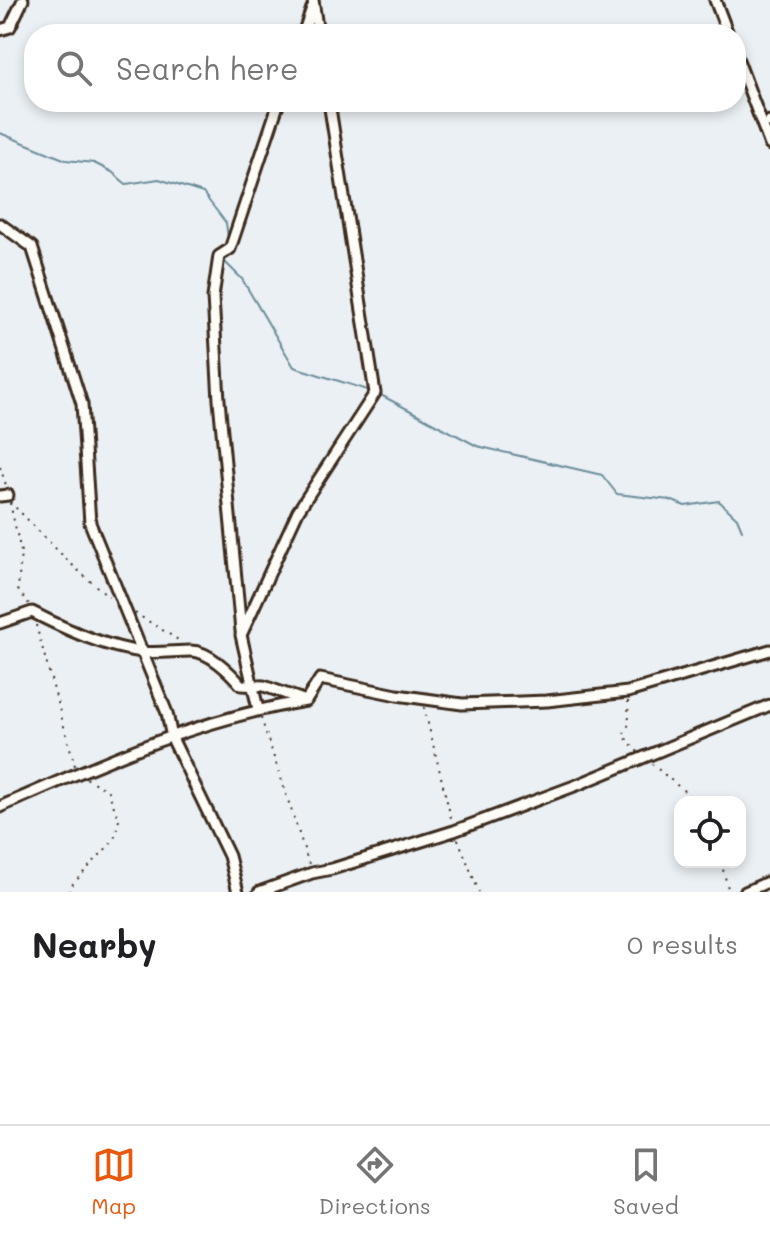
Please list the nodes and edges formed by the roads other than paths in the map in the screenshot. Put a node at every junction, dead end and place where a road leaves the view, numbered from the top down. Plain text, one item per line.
1 (23, 0) edge
2 (715, 0) edge
3 (313, 2) edge
4 (306, 24) edge
5 (316, 24) edge
6 (724, 24) edge
7 (0, 30) edge
8 (746, 81) edge
9 (276, 112) edge
10 (331, 112) edge
11 (770, 145) edge
12 (0, 224) edge
13 (0, 623) edge
14 (241, 635) junction
15 (770, 650) edge
16 (140, 652) junction
17 (253, 686) junction
18 (306, 701) junction
19 (770, 705) edge
20 (258, 709) junction
21 (172, 738) junction
22 (0, 807) edge
23 (770, 881) edge
24 (238, 892) edge
25 (259, 892) edge
26 (745, 892) edge

1 - 7 street
2 - 6 street
3 - 4 street
3 - 5 street
8 - 11 street
9 - 14 street
10 - 14 street
12 - 16 street
13 - 16 street
14 - 17 street
15 - 18 street
16 - 17 street
16 - 21 street
17 - 18 street
17 - 20 street
18 - 20 street
19 - 25 street
20 - 21 street
21 - 22 street
21 - 24 street
23 - 26 street

